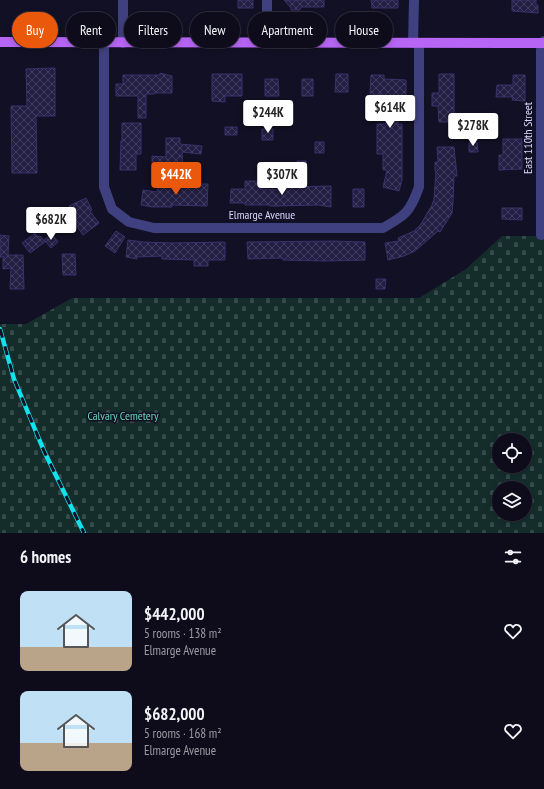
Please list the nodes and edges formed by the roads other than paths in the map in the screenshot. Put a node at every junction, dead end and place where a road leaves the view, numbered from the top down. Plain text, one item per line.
1 (123, 0) edge
2 (267, 0) edge
3 (414, 0) edge
4 (267, 12) edge
5 (0, 42) edge
6 (66, 43) edge
7 (116, 43) edge
8 (123, 43) junction
9 (248, 43) edge
10 (327, 43) edge
11 (416, 43) junction
12 (544, 43) edge
13 (104, 48) edge
14 (542, 235) dead end

1 - 8 street
2 - 4 street
3 - 11 street, Elmarge Avenue
5 - 6 main road
7 - 8 main road
8 - 9 main road
10 - 11 main road
11 - 12 main road
11 - 13 street, Elmarge Avenue
12 - 14 street, East 110th Street

